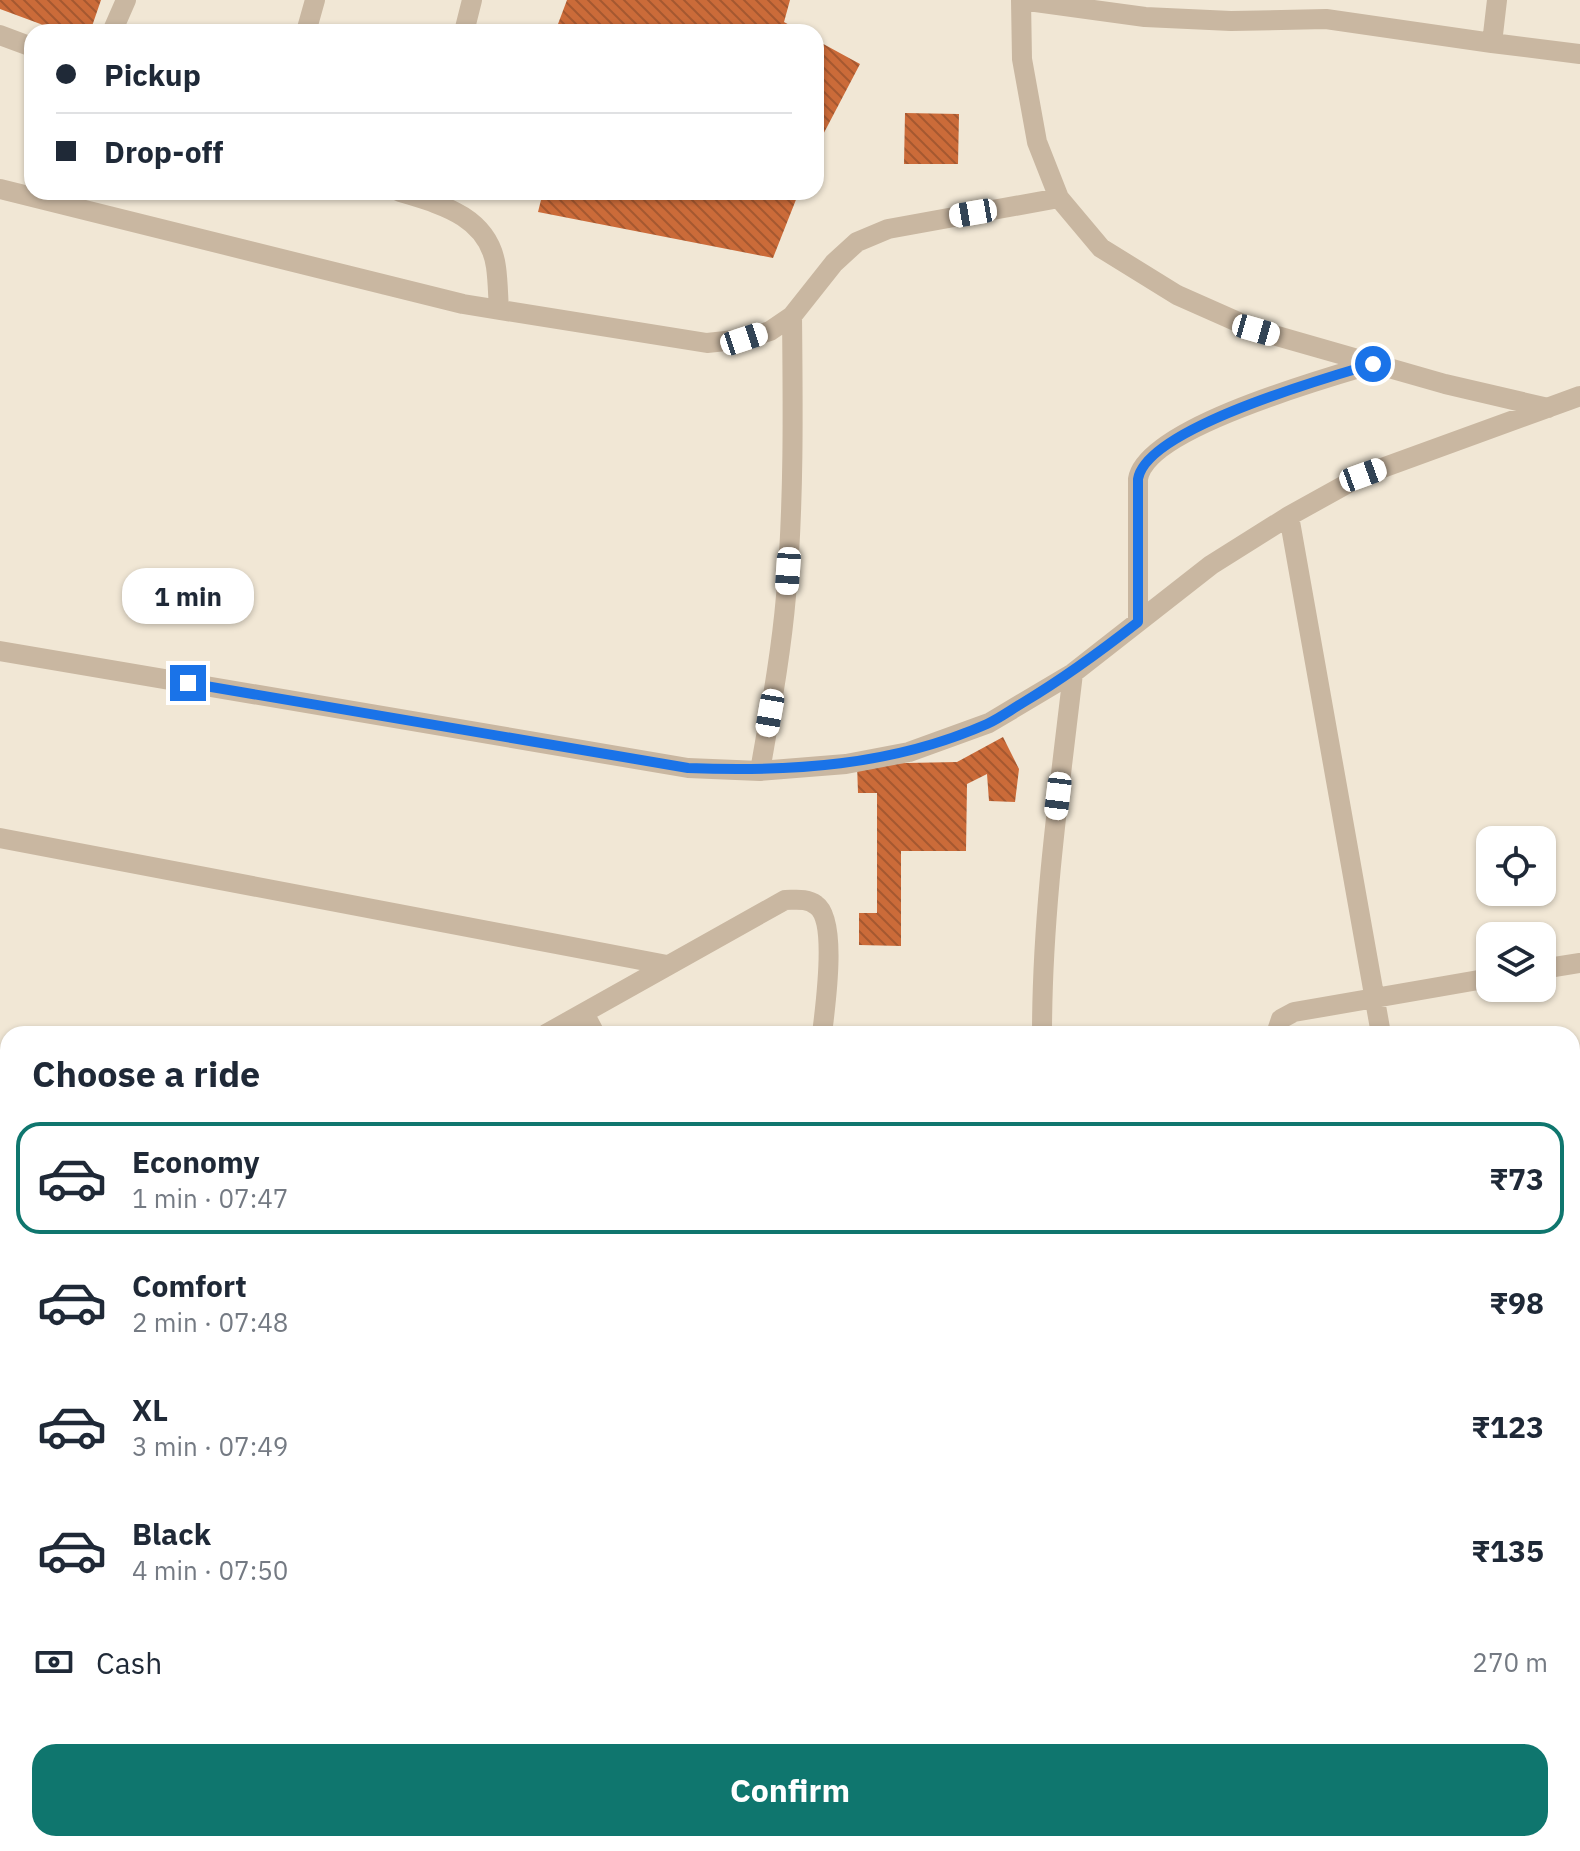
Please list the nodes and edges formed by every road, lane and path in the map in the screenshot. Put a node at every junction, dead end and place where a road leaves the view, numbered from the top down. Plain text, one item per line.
1 (126, 0) edge
2 (315, 0) edge
3 (472, 0) edge
4 (1021, 0) edge
5 (1497, 0) edge
6 (1326, 10) edge
7 (116, 24) edge
8 (308, 24) edge
9 (466, 24) edge
10 (0, 35) edge
11 (1492, 43) junction
12 (24, 44) edge
13 (1580, 54) edge
14 (0, 189) edge
15 (24, 192) edge
16 (1059, 198) junction
17 (433, 200) edge
18 (88, 201) edge
19 (499, 310) junction
20 (792, 316) junction
21 (1373, 364) junction
22 (1580, 396) edge
23 (1548, 408) junction
24 (1289, 516) junction
25 (1138, 622) junction
26 (0, 651) edge
27 (1073, 673) junction
28 (760, 771) junction
29 (0, 838) edge
30 (1580, 963) edge
31 (667, 965) junction
32 (1556, 967) edge
33 (1476, 981) edge
34 (1374, 999) junction
35 (584, 1013) junction
36 (560, 1026) edge
37 (591, 1026) edge
38 (822, 1026) edge
39 (1042, 1026) edge
40 (1279, 1026) edge
41 (1379, 1026) edge

1 - 7 street
2 - 8 street
3 - 9 street
4 - 6 street
4 - 16 street
5 - 11 street
6 - 11 street
10 - 12 street
11 - 13 street
14 - 15 street
16 - 20 street
16 - 21 street
17 - 19 street
18 - 19 street
19 - 20 street
20 - 28 street
21 - 23 street
21 - 25 street
22 - 23 street
23 - 24 street
24 - 25 street
24 - 34 street
25 - 27 street
26 - 28 street
27 - 28 street
27 - 39 street
29 - 31 street
30 - 32 street
31 - 35 street
31 - 38 street
33 - 34 street
34 - 40 street
34 - 41 street
35 - 36 street
35 - 37 street

